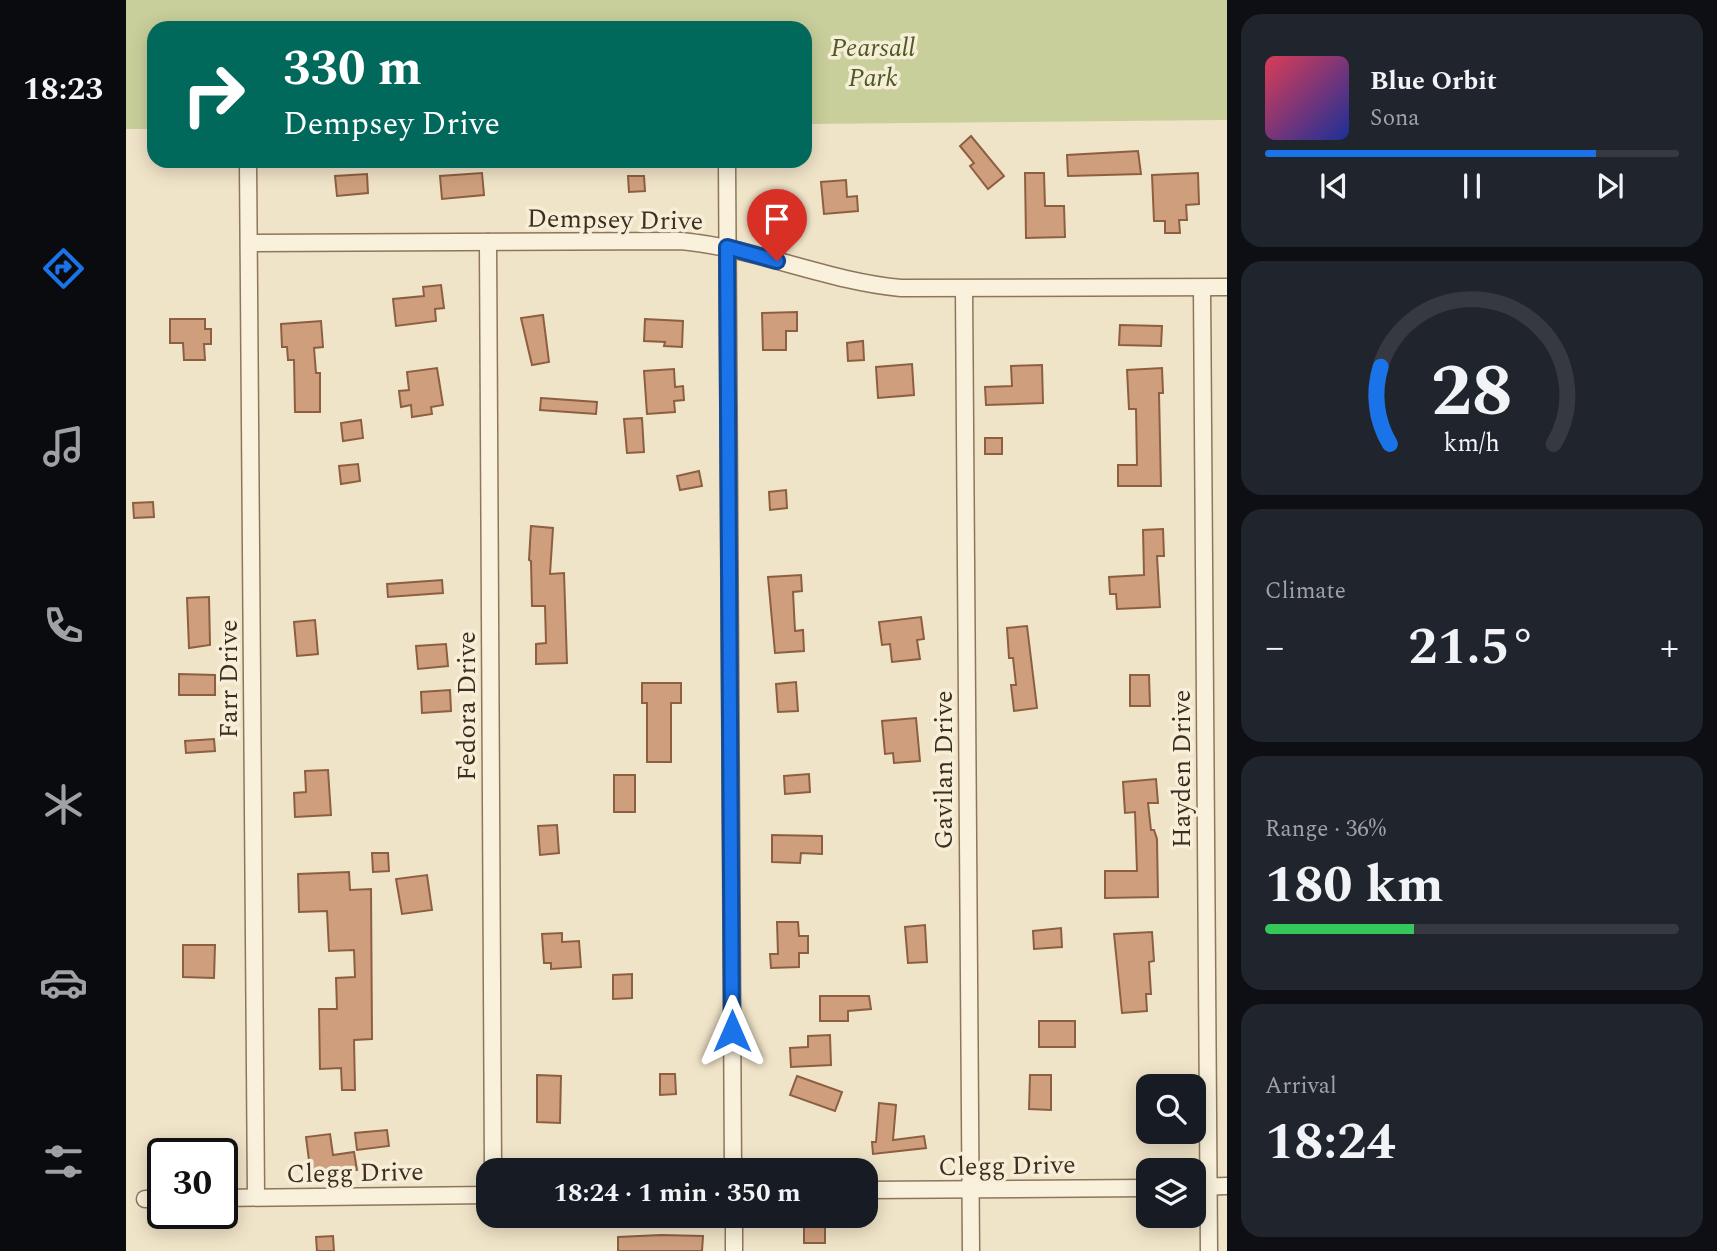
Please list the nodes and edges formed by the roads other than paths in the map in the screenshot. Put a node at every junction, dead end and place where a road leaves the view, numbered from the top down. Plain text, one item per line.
1 (248, 168) edge
2 (727, 168) edge
3 (488, 242) junction
4 (250, 243) junction
5 (727, 247) junction
6 (1227, 287) edge
7 (1202, 288) junction
8 (964, 289) junction
9 (493, 1158) edge
10 (733, 1158) edge
11 (1201, 1158) edge
12 (1227, 1186) edge
13 (1206, 1187) edge
14 (1136, 1188) edge
15 (878, 1190) edge
16 (971, 1190) junction
17 (476, 1195) edge
18 (256, 1197) junction
19 (238, 1198) edge
20 (1206, 1227) edge
21 (734, 1228) edge
22 (734, 1251) edge
23 (971, 1251) edge
24 (1209, 1251) edge

1 - 4 street, Farr Drive
2 - 5 street
3 - 4 street, Dempsey Drive
3 - 5 street, Dempsey Drive
3 - 9 street, Fedora Drive
4 - 18 street, Farr Drive
5 - 8 street, Dempsey Drive
5 - 10 street
6 - 7 street, Dempsey Drive
7 - 8 street, Dempsey Drive
7 - 11 street, Hayden Drive
8 - 16 street, Gavilan Drive
12 - 13 street
14 - 16 street, Clegg Drive
15 - 16 street, Clegg Drive
16 - 23 street, Gavilan Drive
17 - 18 street, Clegg Drive
18 - 19 street, Clegg Drive
20 - 24 street, Hayden Drive
21 - 22 street

